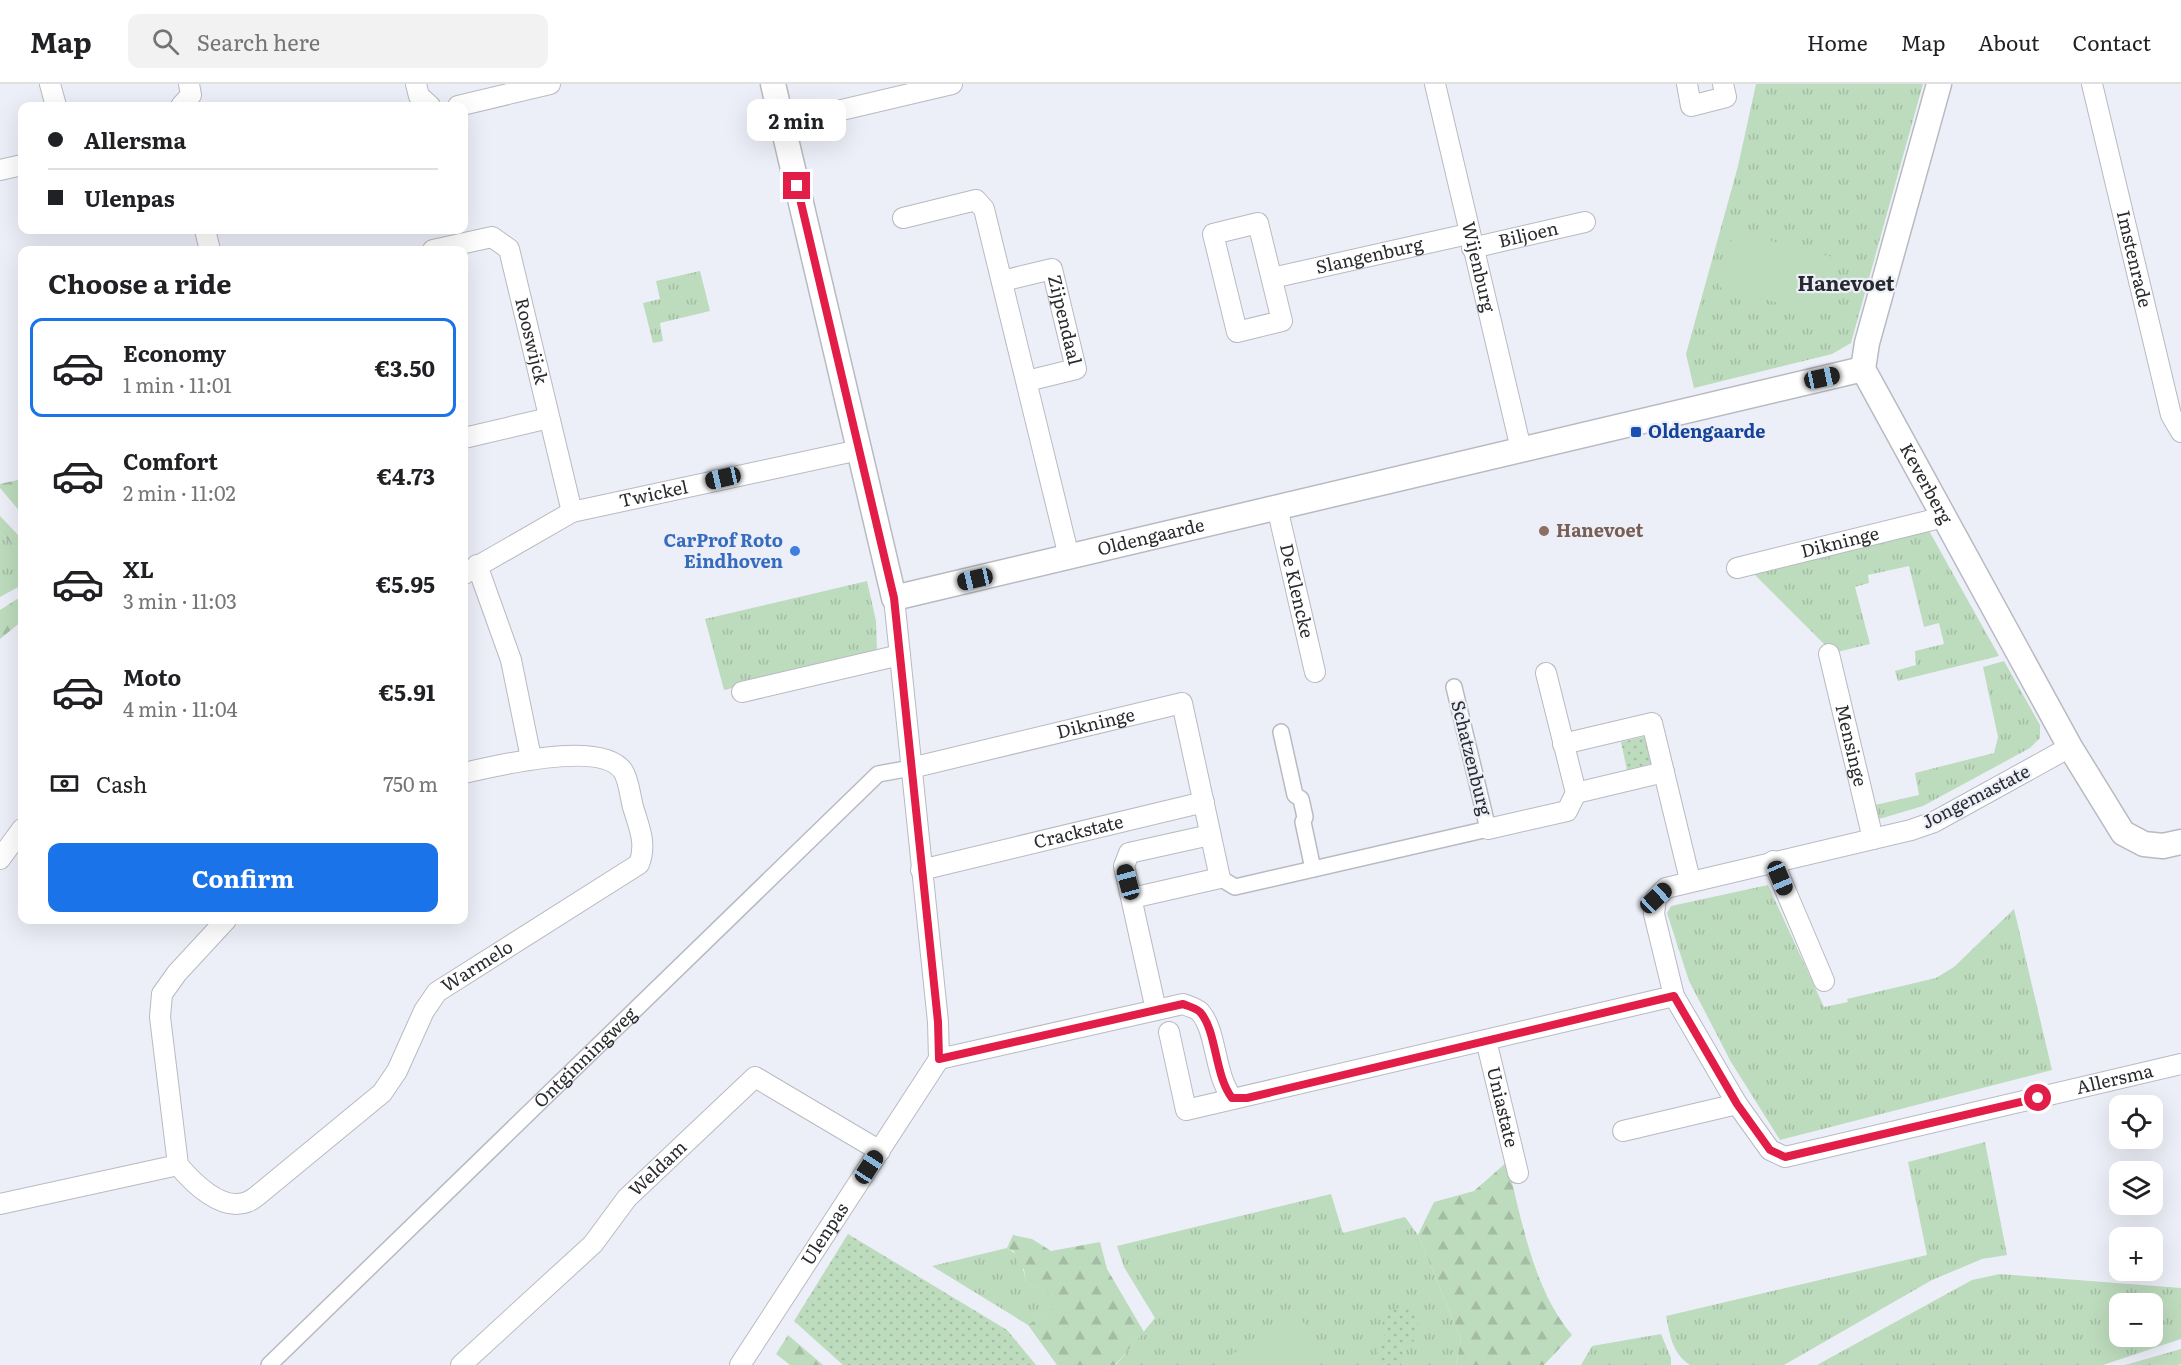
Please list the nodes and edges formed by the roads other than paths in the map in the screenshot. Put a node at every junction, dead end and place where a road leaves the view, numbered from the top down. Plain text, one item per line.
1 (50, 84) edge
2 (189, 84) edge
3 (416, 84) edge
4 (773, 84) edge
5 (952, 84) edge
6 (1437, 84) edge
7 (1687, 84) edge
8 (1723, 84) edge
9 (1939, 84) edge
10 (2092, 84) edge
11 (545, 85) edge
12 (55, 102) edge
13 (185, 102) edge
14 (426, 102) edge
15 (468, 104) edge
16 (782, 124) junction
17 (18, 166) edge
18 (0, 170) edge
19 (903, 218) dead end
20 (1586, 222) dead end
21 (462, 236) edge
22 (1470, 241) junction
23 (441, 246) edge
24 (1272, 278) junction
25 (1002, 281) junction
26 (1863, 369) junction
27 (1027, 381) junction
28 (549, 418) junction
29 (2181, 432) edge
30 (468, 437) edge
31 (1521, 449) junction
32 (859, 450) junction
33 (1277, 507) junction
34 (573, 512) junction
35 (1944, 517) junction
36 (1069, 556) junction
37 (1737, 568) dead end
38 (470, 570) edge
39 (894, 598) junction
40 (1829, 654) dead end
41 (900, 655) junction
42 (1315, 672) dead end
43 (1546, 673) dead end
44 (1454, 687) dead end
45 (742, 692) dead end
46 (1281, 732) dead end
47 (1563, 744) junction
48 (2070, 747) junction
49 (531, 758) junction
50 (911, 768) junction
51 (468, 772) edge
52 (1664, 772) junction
53 (1576, 793) junction
54 (1204, 802) junction
55 (1488, 829) junction
56 (18, 835) edge
57 (1210, 835) junction
58 (1873, 839) junction
59 (2181, 842) edge
60 (0, 860) edge
61 (1773, 861) junction
62 (1313, 869) junction
63 (921, 870) junction
64 (1220, 878) junction
65 (1690, 880) junction
66 (1132, 898) junction
67 (222, 924) edge
68 (1824, 981) dead end
69 (1674, 996) junction
70 (1156, 1010) junction
71 (1169, 1032) dead end
72 (1486, 1040) junction
73 (939, 1059) junction
74 (2181, 1064) edge
75 (1232, 1098) junction
76 (1737, 1104) junction
77 (1978, 1113) joint
78 (1623, 1131) dead end
79 (880, 1150) junction
80 (178, 1165) junction
81 (1518, 1173) dead end
82 (0, 1204) edge
83 (269, 1365) edge
84 (461, 1365) edge
85 (740, 1365) edge

1 - 12 street
2 - 13 street
3 - 14 street
4 - 16 street
5 - 16 street
6 - 22 street, Wijenburg
7 - 8 street
9 - 26 street
10 - 29 street, Imstenrade
11 - 15 street
16 - 32 street
17 - 18 street
19 - 25 street
20 - 22 street, Biljoen
21 - 23 street, Rooswijck
21 - 28 street, Rooswijck
22 - 24 street, Slangenburg
22 - 31 street, Wijenburg
24 - 24 street
25 - 27 street
25 - 27 street, Zijpendaal
26 - 31 street, Oldengaarde
26 - 35 street, Keverberg
27 - 36 street
28 - 30 street
28 - 34 street, Rooswijck
31 - 33 street, Oldengaarde
32 - 34 street, Twickel
32 - 39 street
33 - 36 street, Oldengaarde
33 - 42 street, De Klencke
34 - 38 street, Twickel
35 - 37 street, Dikninge
35 - 48 street, Keverberg
36 - 39 street, Oldengaarde
38 - 49 street
39 - 41 street
40 - 58 street, Mensinge
41 - 45 street
41 - 50 street
43 - 47 street
44 - 55 street, Schatzenburg
46 - 62 street
47 - 52 street
47 - 53 street
48 - 58 street, Jongemastate
48 - 59 street, Keverberg
49 - 51 street, Warmelo
49 - 80 street, Warmelo
50 - 54 street, Dikninge
50 - 63 street
50 - 83 street, Ontginningweg
52 - 53 street
52 - 65 street
53 - 55 street, Schatzenburg
54 - 57 street
54 - 63 street, Crackstate
55 - 62 street, Schatzenburg
56 - 60 street
57 - 64 street
57 - 66 street, Crackstate
58 - 61 street, Jongemastate
61 - 65 street, Jongemastate
61 - 68 street
62 - 64 street
63 - 73 street
64 - 66 street
65 - 69 street, Jongemastate
66 - 70 street, Crackstate
67 - 80 street
69 - 72 street
69 - 76 street, Jongemastate
70 - 73 street
70 - 75 street
71 - 75 street
72 - 75 street
72 - 81 street, Uniastate
73 - 79 street, Ulenpas
74 - 77 street, Allersma
76 - 77 street, Jongemastate
76 - 78 street
79 - 84 street, Weldam
79 - 85 street, Ulenpas
80 - 82 street

